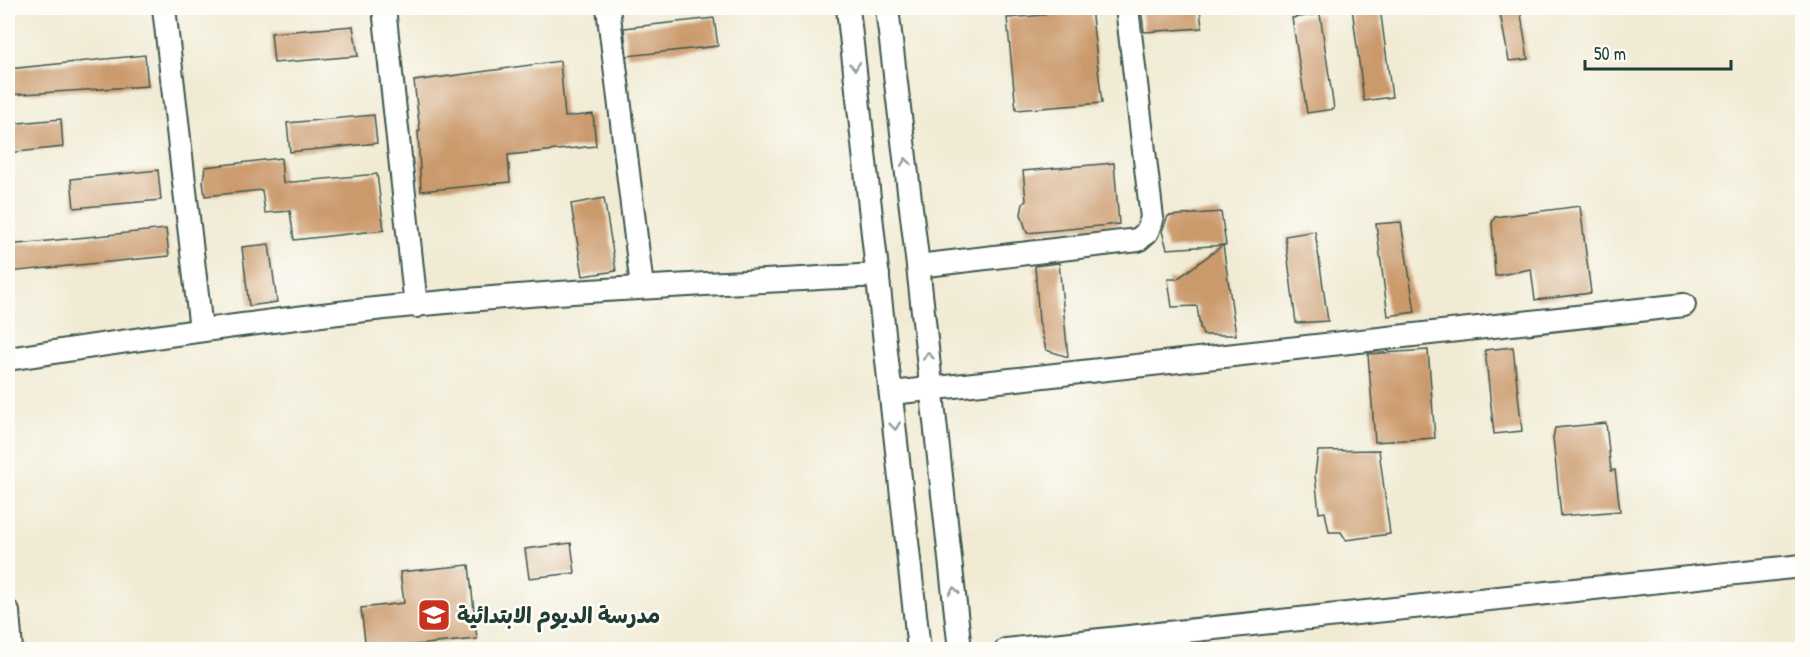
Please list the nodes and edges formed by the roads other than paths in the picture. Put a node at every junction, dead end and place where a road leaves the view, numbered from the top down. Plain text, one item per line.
1 (164, 8) edge
2 (384, 8) edge
3 (608, 8) edge
4 (848, 8) edge
5 (887, 8) edge
6 (1127, 8) edge
7 (918, 266) junction
8 (878, 275) junction
9 (642, 287) junction
10 (1684, 305) dead end
11 (416, 306) junction
12 (201, 330) junction
13 (8, 360) edge
14 (931, 390) junction
15 (892, 393) junction
16 (1803, 566) edge
17 (8, 612) edge
18 (11, 650) edge
19 (919, 650) edge
20 (960, 650) edge
21 (1006, 650) edge

1 - 12 street
2 - 11 street
3 - 9 street
4 -> 8 street
7 -> 5 street
6 - 7 street
14 -> 7 street
8 - 9 street
8 - 15 street
9 - 11 street
10 - 14 street
11 - 12 street
12 - 13 street
14 - 15 street
20 -> 14 street
15 -> 19 street
16 - 21 street
17 - 18 street

